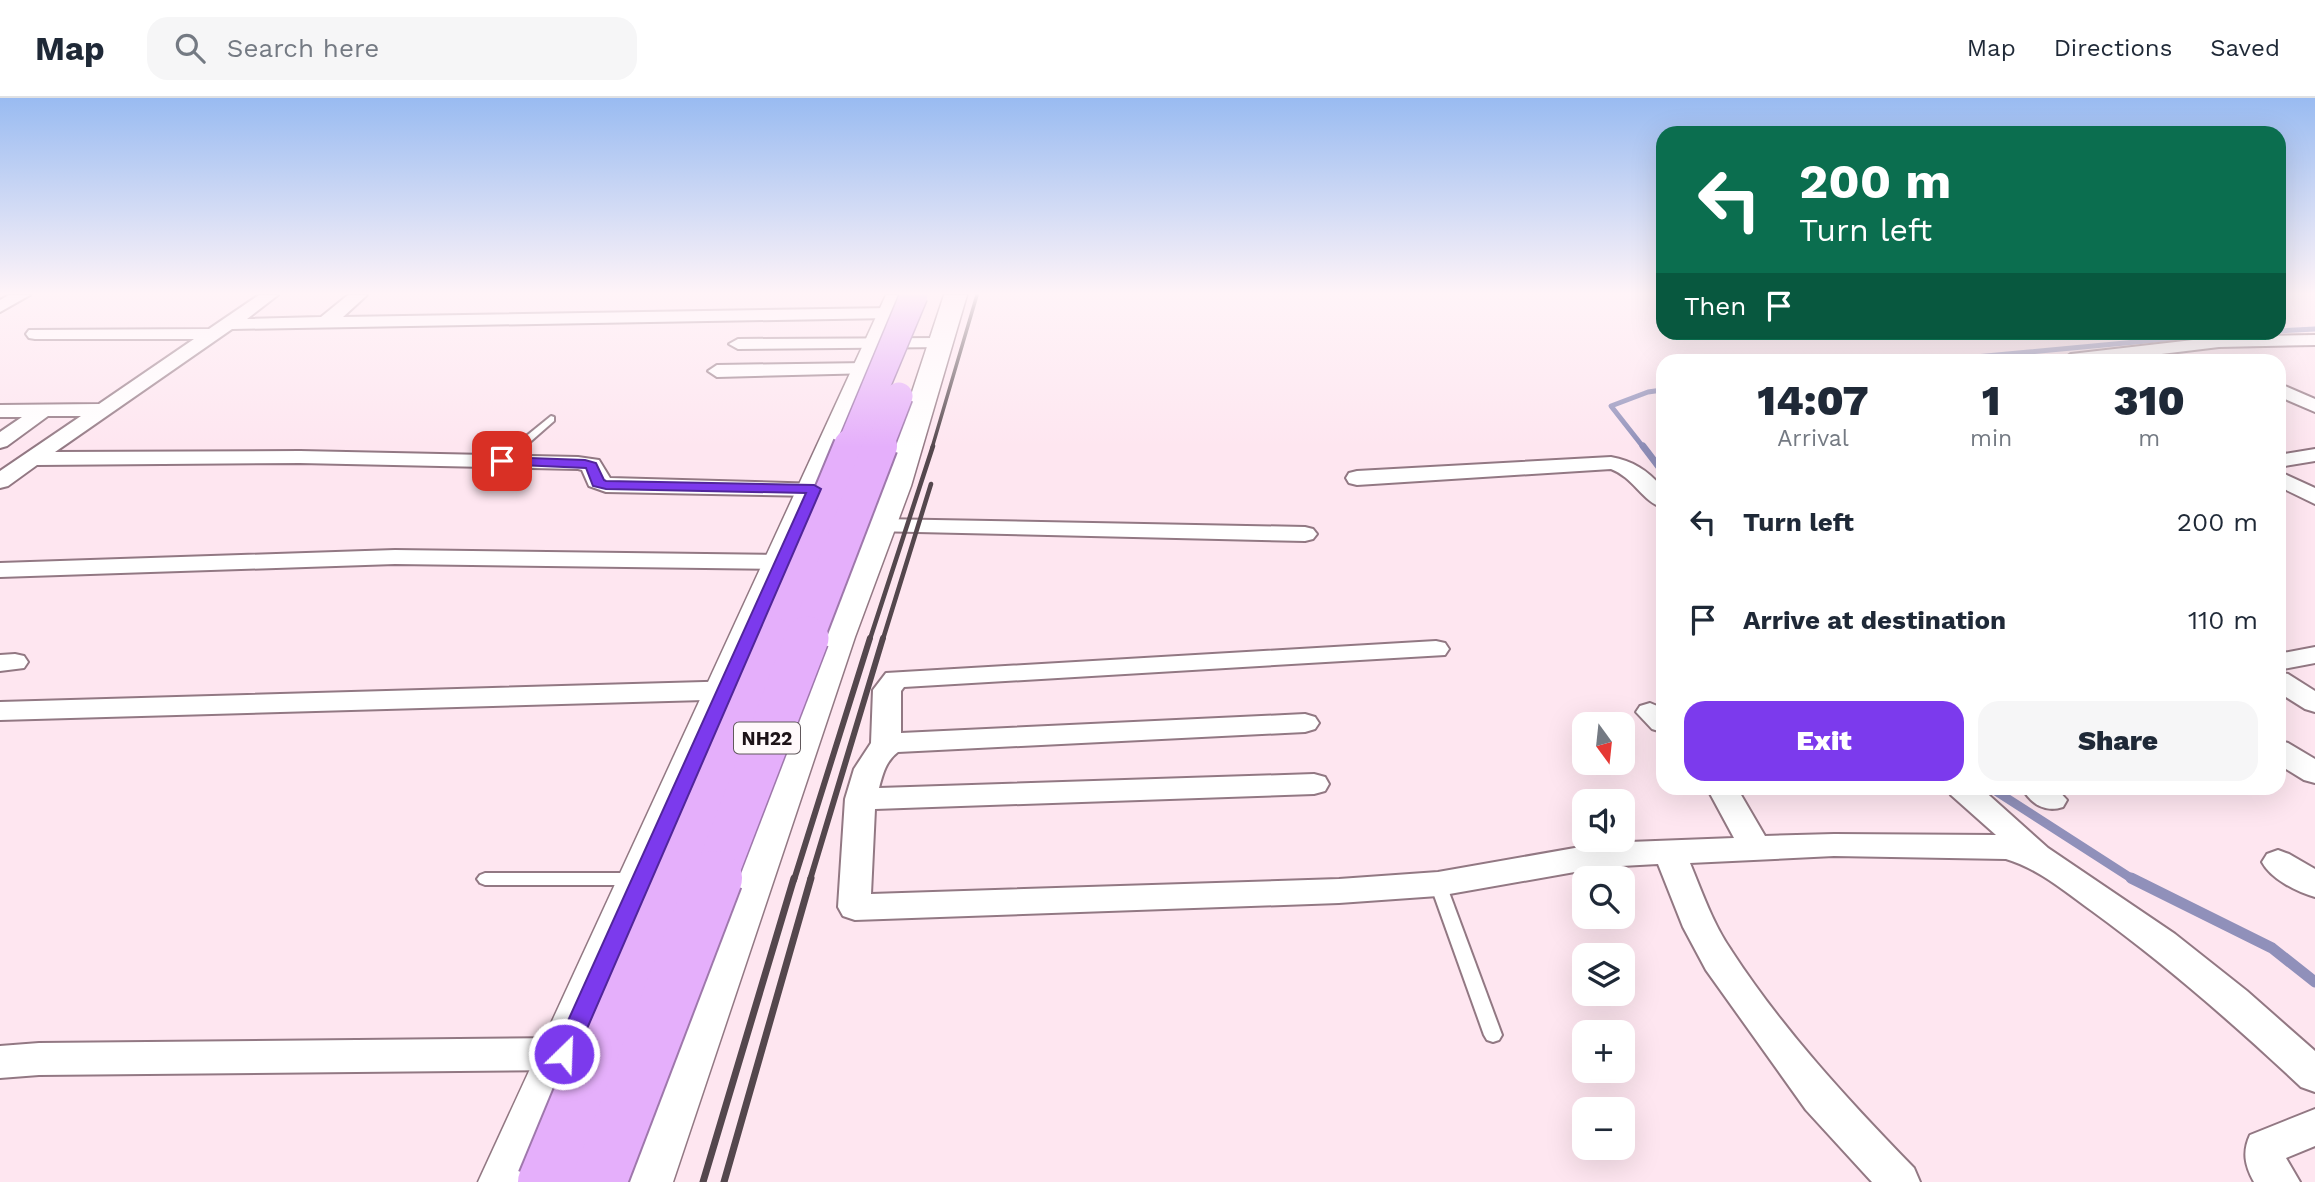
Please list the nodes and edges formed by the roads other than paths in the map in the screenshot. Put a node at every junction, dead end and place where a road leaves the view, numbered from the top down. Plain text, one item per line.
1 (199, 346) edge
2 (809, 346) edge
3 (879, 346) edge
4 (880, 346) edge
5 (917, 346) edge
6 (939, 346) edge
7 (2180, 346) edge
8 (2185, 346) edge
9 (2122, 354) edge
10 (2203, 354) edge
11 (718, 371) dead end
12 (2286, 393) edge
13 (2315, 407) edge
14 (104, 410) junction
15 (0, 411) edge
16 (43, 411) junction
17 (551, 419) dead end
18 (0, 442) edge
19 (0, 453) edge
20 (37, 455) junction
21 (2315, 455) edge
22 (2286, 460) edge
23 (502, 461) junction
24 (1357, 478) dead end
25 (0, 481) edge
26 (2286, 481) edge
27 (814, 489) junction
28 (1656, 494) edge
29 (2315, 497) edge
30 (880, 526) junction
31 (1304, 534) dead end
32 (782, 562) junction
33 (0, 570) edge
34 (1436, 649) dead end
35 (2315, 655) edge
36 (2286, 660) edge
37 (2286, 685) edge
38 (818, 689) junction
39 (725, 691) junction
40 (2315, 703) edge
41 (0, 711) edge
42 (1305, 723) dead end
43 (911, 744) junction
44 (2286, 755) edge
45 (2315, 773) edge
46 (1314, 784) dead end
47 (1726, 795) edge
48 (1970, 795) edge
49 (860, 799) junction
50 (1756, 848) junction
51 (1670, 854) junction
52 (2042, 858) junction
53 (2278, 862) dead end
54 (485, 878) dead end
55 (642, 878) junction
56 (1438, 884) junction
57 (2315, 885) edge
58 (1493, 1035) dead end
59 (564, 1054) junction
60 (0, 1062) edge
61 (2315, 1075) edge
62 (2315, 1128) edge
63 (2273, 1175) edge
64 (507, 1182) edge
65 (545, 1182) edge
66 (599, 1182) edge
67 (644, 1182) edge
68 (1899, 1182) edge

1 - 14 street
2 - 11 street
3 - 27 street
4 - 65 highway, NH22, bridge
5 - 66 highway, NH22, bridge
6 - 30 street
7 - 9 street
8 - 10 street
12 - 13 street
14 - 16 street
14 - 20 street
15 - 16 street
16 - 18 street
17 - 23 lane
19 - 20 street
20 - 23 street
20 - 25 street
21 - 22 street
23 - 27 street
24 - 28 street
26 - 29 street
27 - 32 street
30 - 31 street
30 - 38 street
32 - 33 street
32 - 39 street
34 - 43 street
35 - 36 street
37 - 40 street
38 - 39 street
38 - 67 street
39 - 41 street
39 - 55 street
42 - 43 street
43 - 49 street
44 - 45 street
46 - 49 street
47 - 50 street
48 - 52 street
49 - 56 street
50 - 51 street
50 - 52 street
51 - 56 street
51 - 68 street
52 - 61 street
53 - 57 street
54 - 55 lane
55 - 59 street
56 - 58 lane
59 - 60 street
59 - 64 street
62 - 63 street

